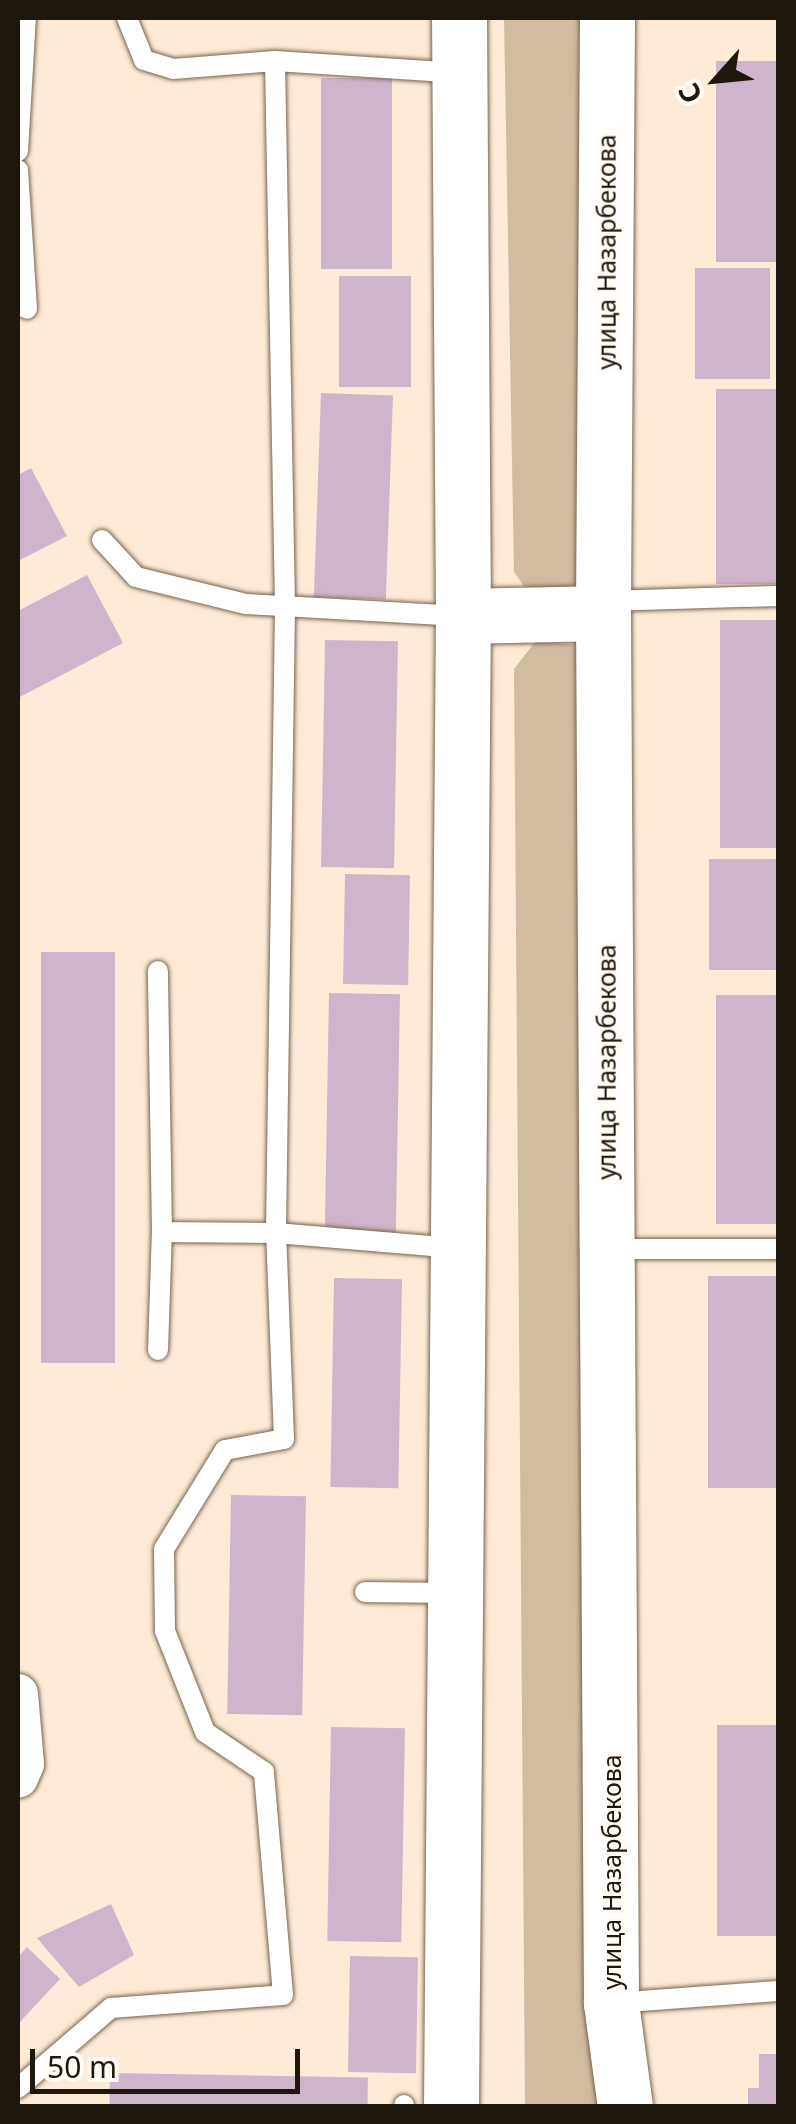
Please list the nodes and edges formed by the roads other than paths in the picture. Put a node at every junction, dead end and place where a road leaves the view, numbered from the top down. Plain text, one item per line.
1 (26, 18) edge
2 (127, 18) edge
3 (460, 18) edge
4 (607, 18) edge
5 (275, 61) junction
6 (458, 73) junction
7 (18, 151) edge
8 (18, 170) edge
9 (27, 309) dead end
10 (102, 540) dead end
11 (778, 596) edge
12 (604, 607) junction
13 (286, 608) junction
14 (463, 616) junction
15 (158, 970) dead end
16 (162, 1232) junction
17 (276, 1234) junction
18 (458, 1248) junction
19 (607, 1249) junction
20 (778, 1249) edge
21 (158, 1350) dead end
22 (366, 1592) dead end
23 (457, 1593) junction
24 (18, 1694) edge
25 (18, 1778) edge
26 (778, 1992) edge
27 (612, 2004) junction
28 (18, 2088) edge
29 (419, 2106) edge
30 (625, 2106) edge

1 - 7 lane
2 - 5 lane
3 - 6 street
4 - 12 street, улица Назарбекова
5 - 6 lane
5 - 13 lane
6 - 14 street
8 - 9 lane
10 - 13 lane
11 - 12 lane
12 - 14 street
12 - 19 street, улица Назарбекова
13 - 14 lane
13 - 17 lane
14 - 18 street
15 - 16 lane
16 - 17 lane
16 - 21 lane
17 - 18 lane
17 - 28 lane
18 - 23 street
19 - 20 lane
19 - 27 street, улица Назарбекова
22 - 23 lane
23 - 29 street
24 - 25 street
26 - 27 lane
27 - 30 street, улица Назарбекова

